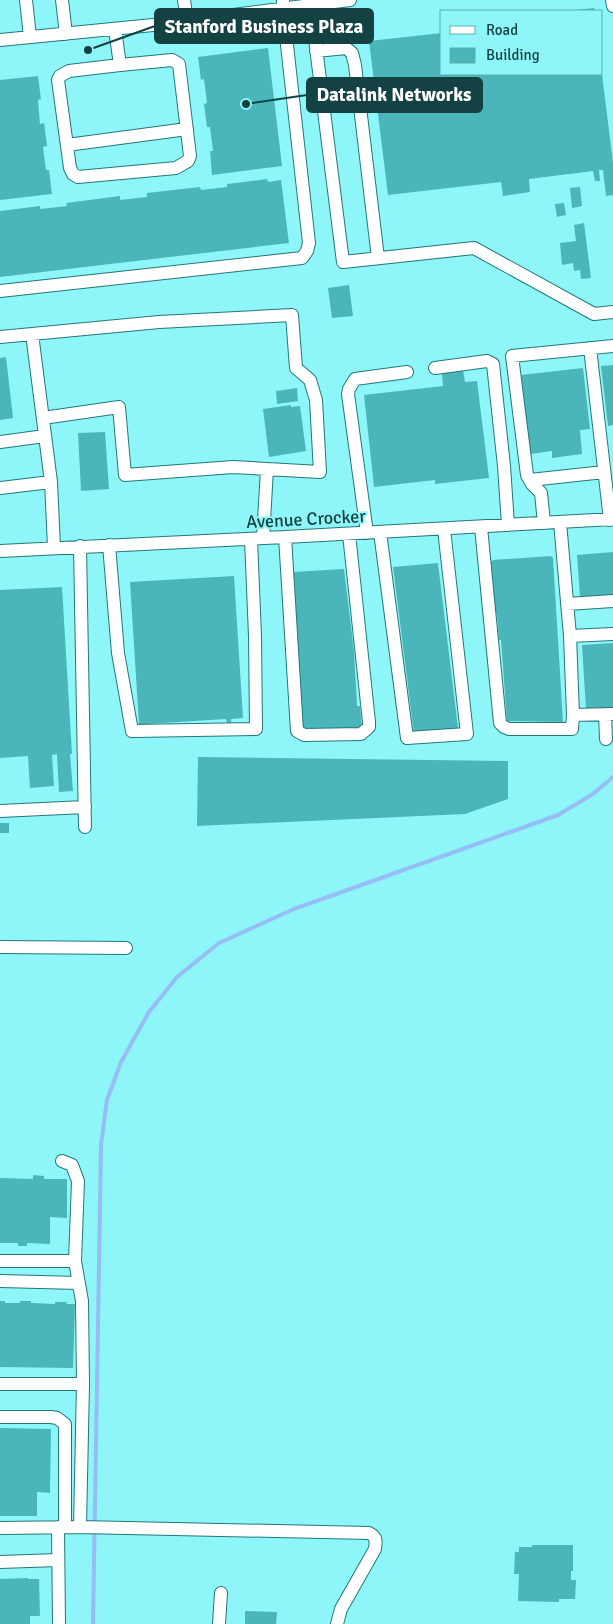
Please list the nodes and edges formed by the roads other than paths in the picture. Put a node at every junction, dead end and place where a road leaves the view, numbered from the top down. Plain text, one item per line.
1 (26, 0) edge
2 (62, 0) edge
3 (184, 0) edge
4 (350, 0) edge
5 (612, 0) edge
6 (310, 3) edge
7 (283, 4) edge
8 (613, 6) edge
9 (187, 21) junction
10 (115, 29) junction
11 (66, 34) junction
12 (30, 37) junction
13 (0, 40) edge
14 (316, 51) junction
15 (120, 65) junction
16 (187, 129) junction
17 (67, 145) junction
18 (378, 258) junction
19 (0, 291) edge
20 (613, 312) edge
21 (32, 334) junction
22 (0, 336) edge
23 (613, 346) edge
24 (590, 348) junction
25 (435, 368) dead end
26 (407, 372) dead end
27 (43, 418) junction
28 (45, 436) junction
29 (0, 442) edge
30 (266, 469) junction
31 (604, 472) junction
32 (530, 480) junction
33 (51, 482) junction
34 (0, 488) edge
35 (612, 519) edge
36 (560, 522) junction
37 (544, 523) junction
38 (508, 525) junction
39 (481, 527) junction
40 (444, 529) junction
41 (380, 532) junction
42 (367, 533) junction
43 (349, 534) junction
44 (285, 538) junction
45 (257, 539) junction
46 (110, 545) junction
47 (80, 546) junction
48 (54, 547) junction
49 (0, 551) edge
50 (613, 601) edge
51 (567, 604) junction
52 (613, 634) edge
53 (570, 636) junction
54 (609, 714) edge
55 (573, 715) junction
56 (606, 739) dead end
57 (85, 807) junction
58 (0, 812) edge
59 (85, 827) dead end
60 (0, 947) edge
61 (126, 948) dead end
62 (62, 1161) dead end
63 (0, 1261) edge
64 (75, 1262) junction
65 (0, 1281) edge
66 (79, 1283) junction
67 (0, 1384) edge
68 (83, 1384) junction
69 (0, 1417) edge
70 (62, 1527) junction
71 (80, 1527) junction
72 (0, 1528) edge
73 (58, 1560) junction
74 (0, 1562) edge
75 (221, 1593) dead end
76 (59, 1624) edge
77 (219, 1624) edge
78 (337, 1624) edge

1 - 12 street
2 - 11 street
3 - 9 street
4 - 6 street
5 - 8 street
6 - 7 street
6 - 14 street
7 - 9 street
7 - 19 street
9 - 10 street
10 - 11 street
10 - 15 street
11 - 12 street
12 - 13 street
14 - 18 street
14 - 18 street
15 - 16 street
15 - 17 street
16 - 17 street
16 - 17 street
18 - 20 street
21 - 22 street
21 - 27 street
21 - 30 street
23 - 24 street
24 - 31 street
24 - 32 street
25 - 38 street
26 - 42 street
27 - 28 street
27 - 30 street
28 - 29 street
28 - 33 street
30 - 45 street
31 - 32 street
31 - 35 street
32 - 37 street
33 - 34 street
33 - 48 street
35 - 36 street, Avenue Crocker
36 - 37 street, Avenue Crocker
36 - 51 street
37 - 38 street, Avenue Crocker
38 - 39 street, Avenue Crocker
39 - 40 street, Avenue Crocker
39 - 55 street
40 - 41 street, Avenue Crocker
40 - 41 street
41 - 42 street, Avenue Crocker
42 - 43 street, Avenue Crocker
43 - 44 street, Avenue Crocker
43 - 44 street
44 - 45 street, Avenue Crocker
45 - 46 street, Avenue Crocker
45 - 46 street
46 - 47 street, Avenue Crocker
47 - 48 street, Avenue Crocker
47 - 57 street
48 - 49 street, Avenue Crocker
50 - 51 street
51 - 53 street
52 - 53 street
53 - 55 street
54 - 55 street
54 - 56 street
57 - 58 street
57 - 59 street
60 - 61 street
62 - 64 street
63 - 64 street
64 - 66 street
65 - 66 street
66 - 68 street
67 - 68 street
68 - 71 street
69 - 70 street
70 - 71 street
70 - 72 street
70 - 73 street
71 - 78 street
73 - 74 street
73 - 76 street
75 - 77 street

